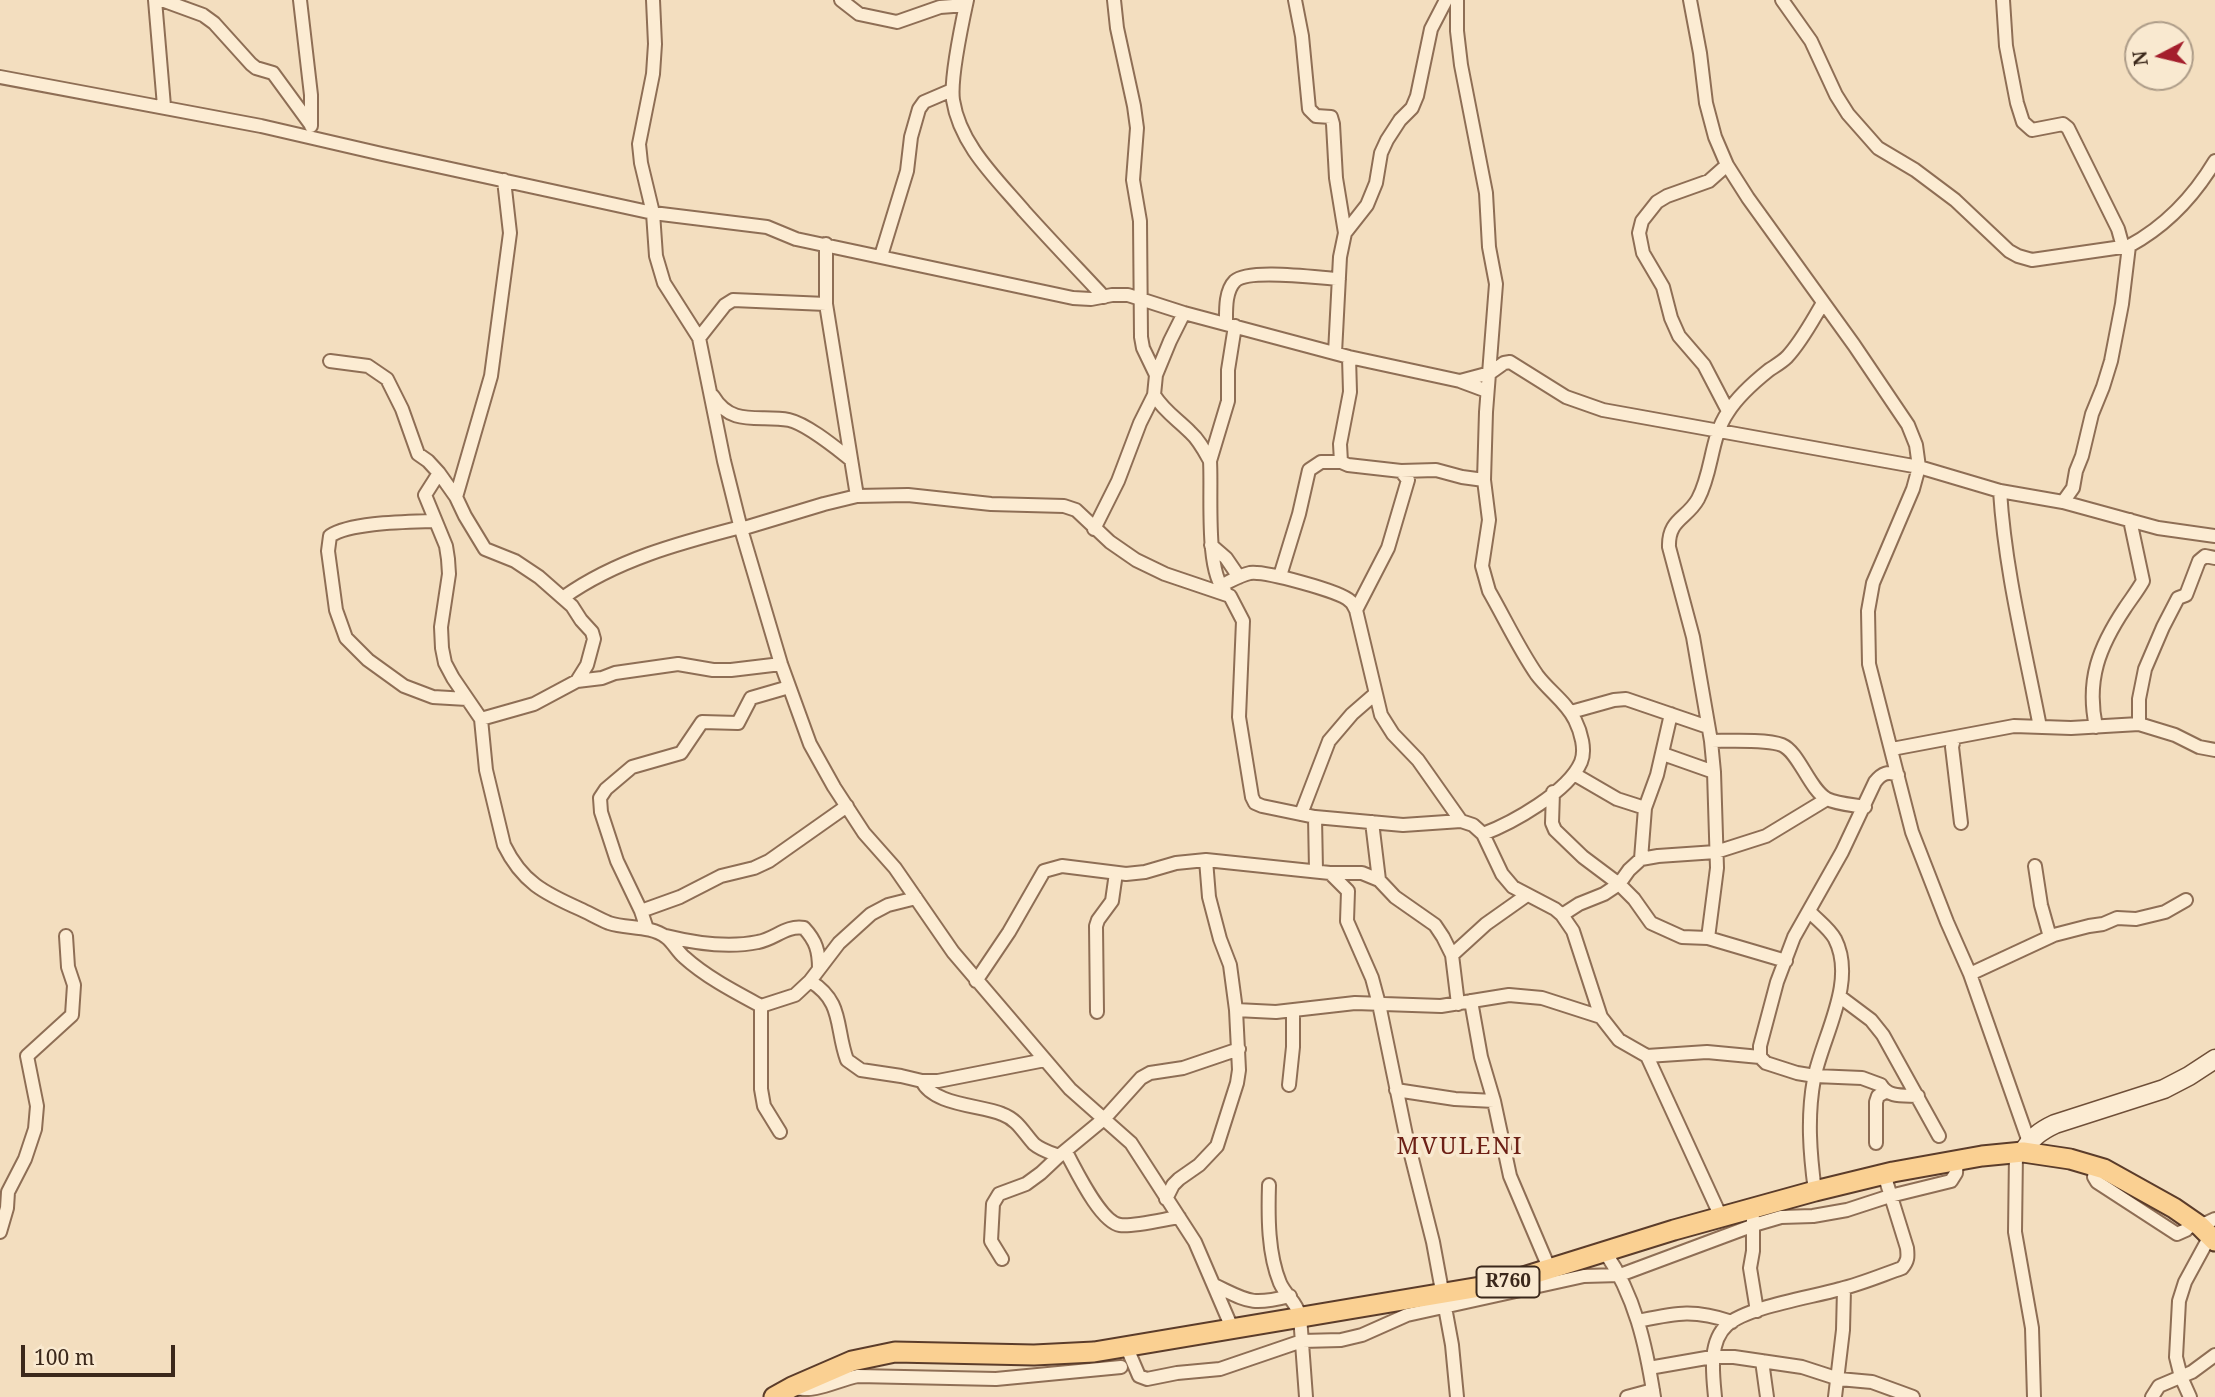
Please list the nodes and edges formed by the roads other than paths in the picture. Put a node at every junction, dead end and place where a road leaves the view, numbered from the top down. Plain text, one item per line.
1 (155, 0) edge
2 (162, 0) edge
3 (300, 0) edge
4 (653, 0) edge
5 (841, 0) edge
6 (1114, 0) edge
7 (1295, 0) edge
8 (1446, 0) edge
9 (1457, 0) edge
10 (1690, 0) edge
11 (1782, 0) edge
12 (2003, 0) edge
13 (967, 3) edge
14 (0, 77) edge
15 (952, 89) junction
16 (164, 106) junction
17 (311, 131) junction
18 (2215, 161) edge
19 (1727, 165) junction
20 (504, 180) junction
21 (653, 213) junction
22 (1345, 233) junction
23 (826, 244) junction
24 (2126, 246) junction
25 (881, 256) junction
26 (1339, 279) junction
27 (1104, 297) junction
28 (1140, 300) junction
29 (1823, 303) junction
30 (825, 304) junction
31 (1184, 313) junction
32 (1230, 325) junction
33 (699, 338) junction
34 (1335, 353) junction
35 (1349, 357) junction
36 (330, 361) dead end
37 (1490, 373) junction
38 (1156, 375) junction
39 (1460, 381) junction
40 (710, 391) junction
41 (1487, 391) junction
42 (1154, 395) junction
43 (1728, 411) junction
44 (1717, 430) junction
45 (850, 459) junction
46 (1210, 461) junction
47 (1341, 462) junction
48 (1919, 467) junction
49 (439, 473) junction
50 (1407, 474) junction
51 (1484, 480) junction
52 (2000, 491) junction
53 (857, 496) junction
54 (456, 497) junction
55 (2063, 502) junction
56 (2130, 520) junction
57 (435, 521) junction
58 (741, 528) junction
59 (1094, 529) junction
60 (2215, 536) edge
61 (1211, 545) junction
62 (2215, 558) edge
63 (1280, 576) junction
64 (1239, 577) junction
65 (1225, 591) junction
66 (564, 597) junction
67 (1356, 610) junction
68 (781, 664) junction
69 (577, 681) junction
70 (789, 687) junction
71 (1375, 694) junction
72 (467, 699) junction
73 (1571, 712) junction
74 (1671, 714) junction
75 (481, 719) junction
76 (2139, 724) junction
77 (1708, 727) junction
78 (2040, 727) junction
79 (2096, 727) junction
80 (1954, 739) junction
81 (1711, 741) junction
82 (1892, 748) junction
83 (2215, 750) edge
84 (1663, 754) junction
85 (1714, 772) junction
86 (1574, 774) junction
87 (1898, 775) junction
88 (1553, 792) junction
89 (1827, 799) junction
90 (847, 806) junction
91 (1865, 807) junction
92 (1645, 808) junction
93 (1301, 814) junction
94 (1315, 817) junction
95 (1461, 821) junction
96 (1372, 822) junction
97 (1961, 823) dead end
98 (1483, 834) junction
99 (1716, 852) junction
100 (1375, 855) junction
101 (1641, 859) junction
102 (1206, 860) junction
103 (2035, 866) dead end
104 (1316, 870) junction
105 (1116, 873) junction
106 (1331, 873) junction
107 (1362, 873) junction
108 (1379, 880) junction
109 (1619, 884) junction
110 (1527, 895) junction
111 (916, 898) junction
112 (2186, 900) dead end
113 (641, 911) junction
114 (1809, 911) junction
115 (1562, 915) junction
116 (647, 929) junction
117 (66, 936) dead end
118 (666, 936) junction
119 (2050, 937) junction
120 (1708, 938) junction
121 (1452, 955) junction
122 (1786, 961) junction
123 (819, 969) junction
124 (1970, 974) junction
125 (810, 981) junction
126 (976, 981) junction
127 (1839, 996) junction
128 (1464, 1002) junction
129 (1379, 1004) junction
130 (761, 1006) junction
131 (1236, 1010) junction
132 (1293, 1011) junction
133 (1097, 1012) dead end
134 (1601, 1017) junction
135 (1239, 1049) junction
136 (1647, 1056) junction
137 (1759, 1057) junction
138 (2215, 1059) edge
139 (1045, 1060) junction
140 (1815, 1076) junction
141 (922, 1081) junction
142 (1289, 1086) dead end
143 (1396, 1090) junction
144 (1885, 1091) junction
145 (1918, 1096) junction
146 (1494, 1101) junction
147 (1105, 1118) junction
148 (780, 1132) dead end
149 (1939, 1136) dead end
150 (1876, 1143) dead end
151 (2023, 1149) junction
152 (1062, 1154) junction
153 (1957, 1159) junction
154 (1884, 1174) junction
155 (1850, 1182) junction
156 (1269, 1185) dead end
157 (1815, 1191) junction
158 (1890, 1196) junction
159 (1166, 1199) junction
160 (1857, 1207) junction
161 (1179, 1217) junction
162 (1721, 1217) junction
163 (1753, 1217) junction
164 (2207, 1229) edge
165 (0, 1232) edge
166 (1605, 1252) junction
167 (1002, 1259) dead end
168 (1550, 1270) junction
169 (1620, 1275) junction
170 (1214, 1285) junction
171 (1502, 1289) junction
172 (1843, 1289) junction
173 (1290, 1296) junction
174 (1444, 1300) junction
175 (1757, 1311) junction
176 (1300, 1316) junction
177 (1638, 1321) junction
178 (1732, 1322) junction
179 (1232, 1328) junction
180 (1302, 1341) junction
181 (2215, 1355) edge
182 (1712, 1357) junction
183 (1126, 1358) junction
184 (1762, 1361) junction
185 (1650, 1368) junction
186 (2181, 1377) junction
187 (1839, 1379) junction
188 (1654, 1393) edge
189 (774, 1397) edge
190 (1306, 1397) edge
191 (1457, 1397) edge
192 (1627, 1397) edge
193 (1715, 1397) edge
194 (1767, 1397) edge
195 (1835, 1397) edge
196 (1913, 1397) edge
197 (2034, 1397) edge
198 (2152, 1397) edge
199 (2190, 1397) edge

1 - 16 street
2 - 17 street
3 - 17 street
4 - 21 street
5 - 13 street
6 - 28 street
7 - 22 street
8 - 22 street
9 - 37 street
10 - 19 street
11 - 24 street
12 - 24 street
13 - 15 street
14 - 16 street
15 - 25 street
15 - 27 street
16 - 17 street
17 - 20 street
18 - 24 street
19 - 29 street
19 - 43 street
20 - 21 street
20 - 54 street
21 - 23 street
21 - 33 street
22 - 26 street
23 - 25 street
23 - 30 street
24 - 55 street
25 - 27 street
26 - 32 street
26 - 34 street
27 - 28 street
28 - 31 street
28 - 38 street
29 - 43 street
29 - 48 street
30 - 33 street
30 - 45 street
31 - 32 street
31 - 38 street
32 - 34 street
32 - 46 street
33 - 40 street
34 - 35 street
35 - 39 street
35 - 47 street
36 - 49 street
37 - 39 street
37 - 41 street
37 - 44 street
38 - 42 street
39 - 41 street
40 - 45 street
40 - 58 street
41 - 51 street
42 - 46 street
42 - 59 street
43 - 44 street
44 - 48 street
44 - 77 street
45 - 53 street
46 - 61 street
47 - 50 street
47 - 63 street
48 - 52 street
48 - 82 street
49 - 54 street
49 - 57 street
50 - 51 street
50 - 67 street
51 - 73 street
52 - 55 street
52 - 78 street
53 - 58 street
53 - 59 street
54 - 66 street
55 - 56 street
56 - 60 street
56 - 79 street
57 - 72 street
57 - 72 street
58 - 66 street
58 - 68 street
59 - 65 street
61 - 64 street
61 - 65 street
62 - 76 street
63 - 64 street
63 - 67 street
64 - 65 street
65 - 93 street
66 - 69 street
67 - 71 street
68 - 69 street
68 - 70 street
69 - 75 street
70 - 90 street
70 - 113 street
71 - 93 street
71 - 95 street
72 - 75 street
73 - 74 street
73 - 86 street
74 - 77 street
74 - 84 street
75 - 116 street
76 - 79 street
76 - 83 street
77 - 81 street
78 - 79 street
78 - 80 street
80 - 82 street
80 - 97 street
81 - 85 street
81 - 89 street
82 - 87 street
84 - 85 street
84 - 92 street
85 - 99 street
86 - 88 street
86 - 92 street
87 - 91 street
87 - 124 street
88 - 98 street
88 - 109 street
89 - 91 street
89 - 99 street
90 - 111 street
90 - 113 street
91 - 114 street
92 - 101 street
93 - 94 street
94 - 96 street
94 - 104 street
95 - 96 street
95 - 98 street
96 - 100 street
98 - 110 street
99 - 101 street
99 - 120 street
100 - 107 street
100 - 108 street
101 - 109 street
102 - 104 street
102 - 105 street
102 - 131 street
103 - 119 street
104 - 106 street
105 - 126 street
105 - 133 street
106 - 107 street
106 - 129 street
107 - 108 street
108 - 121 street
109 - 115 street
109 - 120 street
110 - 115 street
110 - 121 street
111 - 123 street
111 - 126 street
112 - 119 street
113 - 116 street
114 - 122 street
114 - 127 street
115 - 134 street
116 - 118 street
117 - 165 street
118 - 123 street
118 - 130 street
119 - 124 street
120 - 122 street
121 - 128 street
122 - 137 street
123 - 125 street
124 - 151 street
125 - 130 street
125 - 141 street
126 - 139 street
127 - 140 street
127 - 145 street
128 - 129 street
128 - 134 street
128 - 146 street
129 - 132 street
129 - 143 street
130 - 148 street
131 - 132 street
131 - 135 street
132 - 142 street
134 - 136 street
135 - 147 street
135 - 159 street
136 - 137 street
136 - 162 street
137 - 140 street
138 - 151 street
139 - 141 street
139 - 147 street
140 - 144 street
140 - 157 street
141 - 152 street
143 - 146 street
143 - 174 street
144 - 145 street
144 - 150 street
145 - 149 street
146 - 168 street
147 - 152 street
147 - 159 street
151 - 153 main road, R760
151 - 164 main road, R760
151 - 197 street
152 - 161 street
152 - 167 street
153 - 154 main road, R760
153 - 158 street
154 - 155 main road, R760
154 - 158 street
155 - 157 main road, R760
155 - 160 street
156 - 173 street
157 - 163 main road, R760
158 - 160 street
158 - 172 street
159 - 161 street
160 - 163 street
161 - 170 street
162 - 163 main road, R760
162 - 166 main road, R760
163 - 169 street
163 - 175 street
164 - 186 street
166 - 168 main road, R760
166 - 169 street
168 - 171 main road, R760
169 - 171 street
169 - 177 street
170 - 173 street
170 - 179 street
171 - 174 main road, R760
172 - 175 street
172 - 187 street
173 - 176 street
174 - 176 main road, R760
174 - 180 street
174 - 191 street
175 - 178 street
176 - 179 main road, R760
176 - 180 street
177 - 178 street
177 - 185 street
178 - 182 street
179 - 183 main road, R760
180 - 183 street
180 - 190 street
181 - 186 street
182 - 184 street
182 - 185 street
182 - 193 street
183 - 189 main road, R760
184 - 187 street
184 - 194 street
185 - 188 street
186 - 198 street
186 - 199 street
187 - 195 street
187 - 196 street
188 - 192 street

